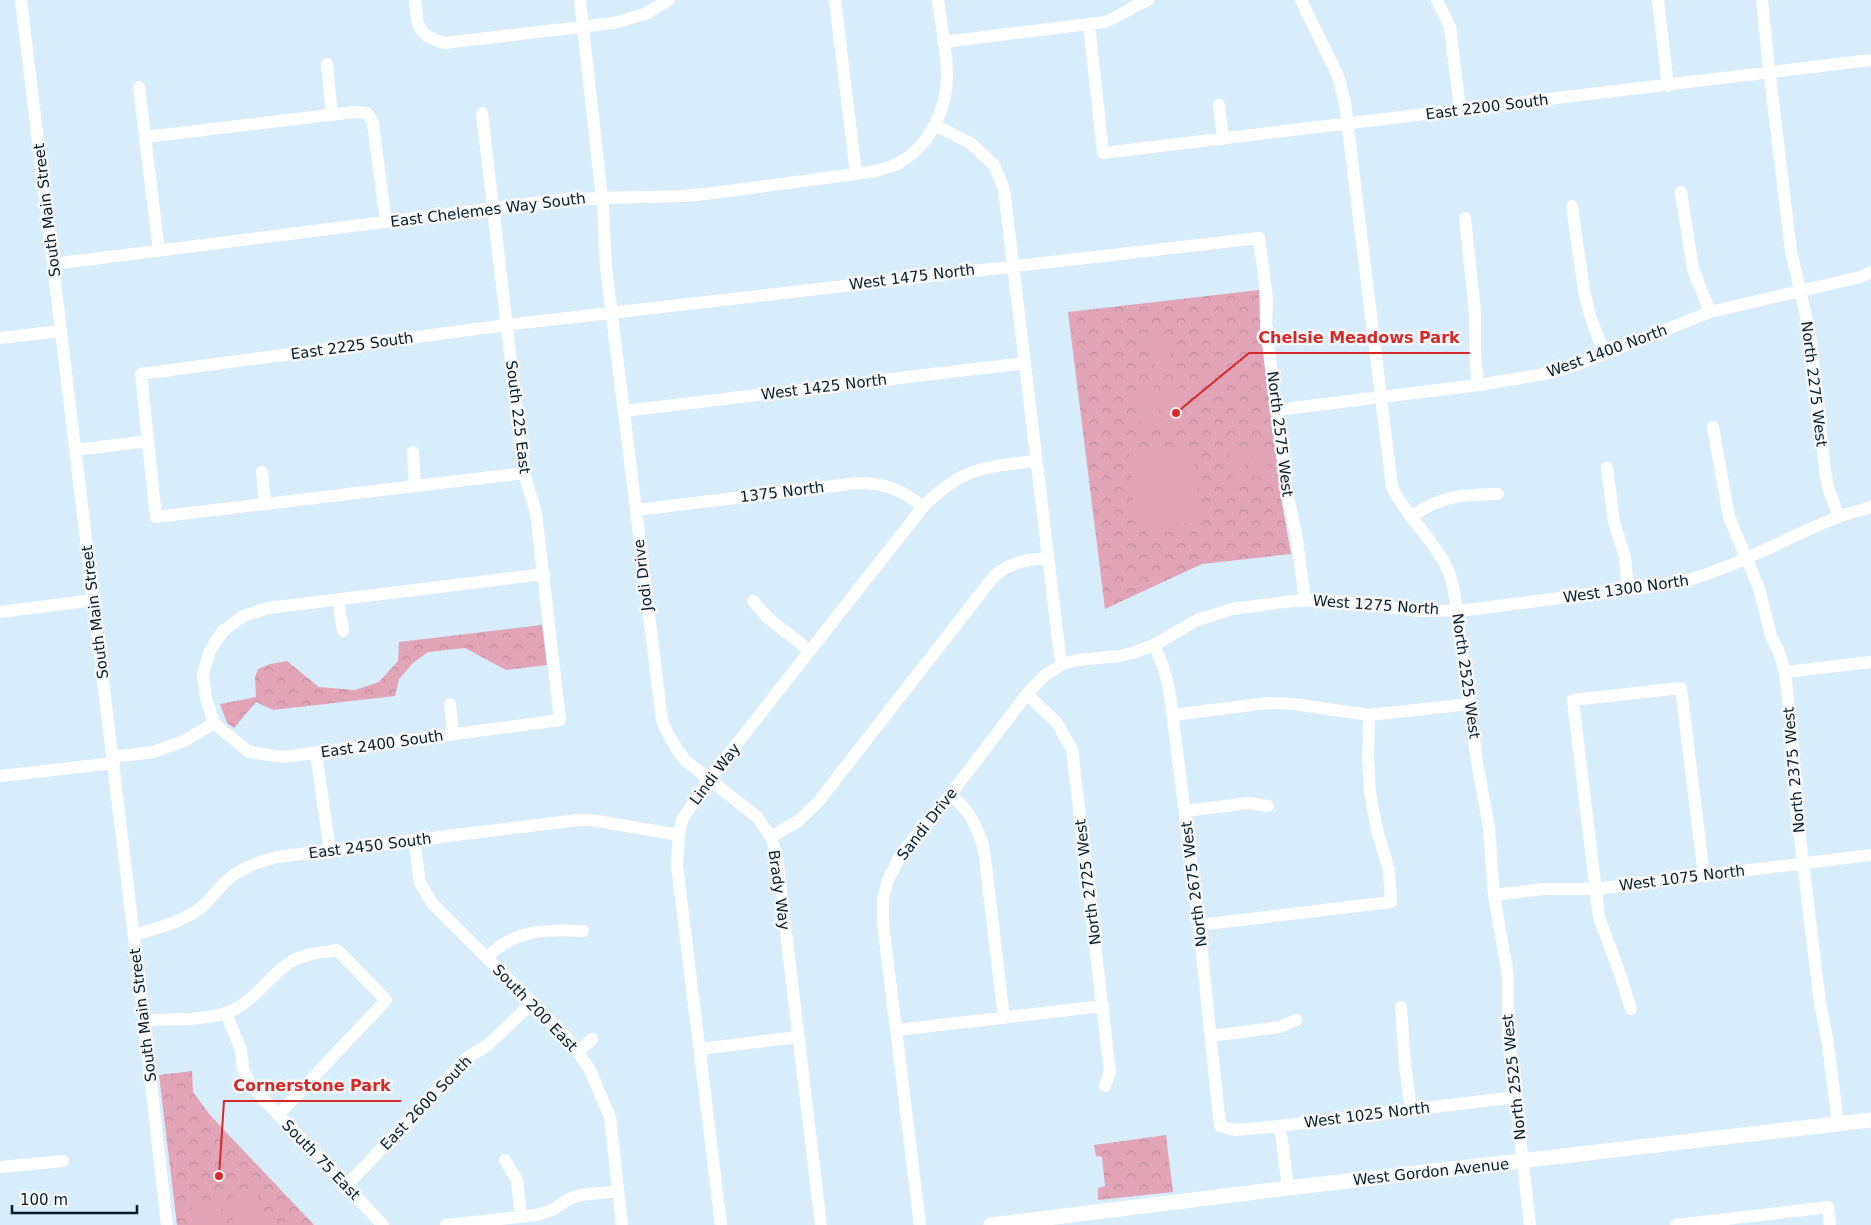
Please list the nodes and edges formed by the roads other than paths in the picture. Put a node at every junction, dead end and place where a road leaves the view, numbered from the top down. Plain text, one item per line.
1 (21, 0) edge
2 (415, 0) edge
3 (580, 0) edge
4 (669, 0) edge
5 (835, 0) edge
6 (938, 0) edge
7 (1148, 0) edge
8 (1302, 0) edge
9 (1437, 0) edge
10 (1658, 0) edge
11 (1762, 0) edge
12 (1088, 24) junction
13 (583, 27) junction
14 (943, 42) junction
15 (1871, 60) edge
16 (327, 64) dead end
17 (1770, 73) junction
18 (1668, 86) junction
19 (139, 87) dead end
20 (1219, 105) dead end
21 (1460, 110) junction
22 (482, 113) dead end
23 (332, 115) junction
24 (1348, 124) junction
25 (935, 125) junction
26 (145, 137) junction
27 (1223, 139) junction
28 (856, 174) junction
29 (1681, 192) dead end
30 (602, 198) junction
31 (1572, 206) dead end
32 (494, 209) junction
33 (1465, 218) dead end
34 (386, 222) junction
35 (1259, 238) joint
36 (159, 251) junction
37 (53, 264) junction
38 (1013, 266) junction
39 (1871, 272) edge
40 (1800, 291) junction
41 (1710, 312) junction
42 (612, 313) junction
43 (564, 319) joint
44 (506, 325) junction
45 (61, 331) junction
46 (0, 338) edge
47 (1604, 354) junction
48 (1025, 363) junction
49 (1478, 385) junction
50 (1380, 397) junction
51 (1277, 410) junction
52 (624, 411) junction
53 (1713, 427) dead end
54 (148, 441) junction
55 (76, 450) junction
56 (413, 452) dead end
57 (1036, 461) junction
58 (1607, 468) dead end
59 (262, 472) dead end
60 (524, 473) junction
61 (415, 486) junction
62 (1498, 494) dead end
63 (265, 504) junction
64 (923, 507) junction
65 (1871, 508) edge
66 (636, 510) junction
67 (1411, 517) junction
68 (1839, 517) junction
69 (1048, 558) junction
70 (1746, 560) junction
71 (544, 574) junction
72 (1628, 590) junction
73 (94, 600) junction
74 (338, 600) junction
75 (1304, 600) junction
76 (753, 601) dead end
77 (1457, 610) junction
78 (0, 612) edge
79 (343, 631) dead end
80 (1154, 645) junction
81 (810, 651) junction
82 (1871, 662) edge
83 (1063, 664) junction
84 (1785, 672) junction
85 (1027, 694) junction
86 (450, 704) dead end
87 (1470, 704) junction
88 (1173, 715) junction
89 (1370, 715) junction
90 (560, 720) joint
91 (214, 723) junction
92 (453, 734) junction
93 (316, 753) junction
94 (113, 760) junction
95 (0, 776) edge
96 (709, 779) junction
97 (950, 795) junction
98 (1268, 806) dead end
99 (1185, 812) junction
100 (679, 835) junction
101 (771, 837) junction
102 (414, 840) junction
103 (330, 851) junction
104 (1871, 855) edge
105 (1804, 864) junction
106 (1704, 875) junction
107 (1595, 889) junction
108 (1494, 895) junction
109 (1198, 925) junction
110 (583, 931) dead end
111 (134, 935) junction
112 (487, 958) junction
113 (532, 1003) junction
114 (1103, 1006) junction
115 (1401, 1007) dead end
116 (1631, 1009) dead end
117 (226, 1013) junction
118 (1004, 1018) junction
119 (144, 1020) junction
120 (1296, 1020) dead end
121 (897, 1030) junction
122 (1211, 1036) junction
123 (798, 1037) junction
124 (592, 1039) dead end
125 (700, 1049) junction
126 (578, 1052) junction
127 (1106, 1086) dead end
128 (1515, 1097) junction
129 (1410, 1110) junction
130 (278, 1115) junction
131 (1871, 1120) edge
132 (1838, 1123) junction
133 (1220, 1126) joint
134 (1280, 1126) junction
135 (506, 1160) dead end
136 (63, 1161) dead end
137 (1523, 1161) junction
138 (0, 1167) edge
139 (346, 1186) junction
140 (1288, 1188) junction
141 (618, 1191) junction
142 (521, 1216) junction
143 (167, 1225) edge
144 (382, 1225) edge
145 (446, 1225) edge
146 (622, 1225) edge
147 (722, 1225) edge
148 (821, 1225) edge
149 (920, 1225) edge
150 (991, 1225) edge
151 (1530, 1225) edge
152 (1676, 1225) edge
153 (1830, 1225) edge

1 - 37 street, South Main Street
2 - 13 street
3 - 13 street, Jodi Drive
4 - 13 street
5 - 28 street
6 - 14 street, East Chelemes Way South
7 - 12 street
8 - 24 street, North 2525 West
9 - 21 street
10 - 18 street
11 - 17 street
12 - 14 street
12 - 27 street, East 2200 South
13 - 30 street, Jodi Drive
14 - 25 street, East Chelemes Way South
15 - 17 street, East 2200 South
16 - 23 street
17 - 18 street, East 2200 South
17 - 40 street, North 2275 West
18 - 21 street, East 2200 South
19 - 26 street
20 - 27 street
21 - 24 street, East 2200 South
22 - 32 street, South 225 East
23 - 26 street
23 - 34 street
24 - 27 street, East 2200 South
24 - 50 street, North 2525 West
25 - 28 street, East Chelemes Way South
25 - 38 street
26 - 36 street
28 - 30 street, East Chelemes Way South
29 - 41 street
30 - 32 street, East Chelemes Way South
30 - 42 street, Jodi Drive
31 - 47 street
32 - 34 street, East Chelemes Way South
32 - 44 street, South 225 East
33 - 49 street
34 - 36 street, East Chelemes Way South
35 - 38 street, West 1475 North
35 - 51 street, North 2575 West
36 - 37 street, East Chelemes Way South
37 - 45 street, South Main Street
38 - 42 street, West 1475 North
38 - 48 street
39 - 40 street, West 1400 North
40 - 41 street, West 1400 North
40 - 68 street, North 2275 West
41 - 47 street, West 1400 North
42 - 43 street, West 1475 North
42 - 52 street, Jodi Drive
43 - 44 street, East 2225 South
44 - 54 street, East 2225 South
44 - 60 street, South 225 East
45 - 46 street
45 - 55 street, South Main Street
47 - 49 street, West 1400 North
48 - 52 street, West 1425 North
48 - 57 street
49 - 50 street, West 1400 North
50 - 51 street, West 1400 North
50 - 67 street, North 2525 West
51 - 75 street, North 2575 West
52 - 66 street, Jodi Drive
53 - 70 street, North 2375 West
54 - 55 street
54 - 63 street
55 - 73 street, South Main Street
56 - 61 street
57 - 64 street, Lindi Way
57 - 69 street
58 - 72 street
59 - 63 street
60 - 61 street
60 - 71 street, South 225 East
61 - 63 street
62 - 67 street
64 - 66 street, 1375 North
64 - 81 street, Lindi Way
65 - 68 street, West 1300 North
66 - 96 street, Jodi Drive
67 - 77 street, North 2525 West
68 - 70 street, West 1300 North
69 - 83 street
69 - 101 street, Brady Way
70 - 72 street, West 1300 North
70 - 84 street, North 2375 West
71 - 74 street
71 - 90 street, South 225 East
72 - 77 street, West 1300 North
73 - 78 street
73 - 94 street, South Main Street
74 - 79 street
74 - 91 street
75 - 77 street, West 1275 North
75 - 80 street, West 1275 North
76 - 81 street
77 - 87 street, North 2525 West
80 - 83 street, West 1275 North
80 - 88 street, North 2675 West
81 - 96 street, Lindi Way
82 - 84 street
83 - 85 street, Sandi Drive
84 - 105 street, North 2375 West
85 - 97 street, Sandi Drive
85 - 114 street, North 2725 West
86 - 92 street
87 - 89 street
87 - 108 street, North 2525 West
88 - 89 street
88 - 99 street, North 2675 West
89 - 109 street
90 - 92 street, East 2400 South
91 - 93 street, East 2400 South
91 - 94 street
92 - 93 street, East 2400 South
93 - 103 street
94 - 95 street
94 - 111 street, South Main Street
96 - 100 street, Lindi Way
96 - 101 street, Jodi Drive
97 - 118 street
97 - 121 street, Sandi Drive
98 - 99 street
99 - 109 street, North 2675 West
100 - 102 street, East 2450 South
100 - 125 street, Lindi Way
101 - 123 street, Brady Way
102 - 103 street, East 2450 South
102 - 112 street, South 200 East
103 - 111 street, East 2450 South
104 - 105 street, West 1075 North
105 - 106 street, West 1075 North
105 - 132 street, North 2375 West
106 - 107 street, West 1075 North
106 - 107 street
107 - 108 street, West 1075 North
107 - 116 street
108 - 128 street, North 2525 West
109 - 122 street, North 2675 West
110 - 112 street
111 - 119 street, South Main Street
112 - 113 street, South 200 East
113 - 126 street, South 200 East
113 - 139 street, East 2600 South
114 - 118 street
114 - 127 street, North 2725 West
115 - 129 street
117 - 119 street
117 - 130 street, South 75 East
117 - 130 street
118 - 121 street
119 - 143 street, South Main Street
120 - 122 street
121 - 149 street, Sandi Drive
122 - 133 street, North 2675 West
123 - 125 street
123 - 148 street, Brady Way
124 - 126 street
125 - 147 street, Lindi Way
126 - 141 street, South 200 East
128 - 129 street, West 1025 North
128 - 137 street, North 2525 West
129 - 134 street, West 1025 North
130 - 139 street, South 75 East
131 - 132 main road, West Gordon Avenue
132 - 137 main road, West Gordon Avenue
133 - 134 street, West 1025 North
134 - 140 street
135 - 142 street
136 - 138 street
137 - 140 main road, West Gordon Avenue
137 - 151 street, North 2525 West
139 - 144 street, South 75 East
140 - 150 main road, West Gordon Avenue
141 - 142 street
141 - 146 street, South 200 East
142 - 145 street
152 - 153 street

